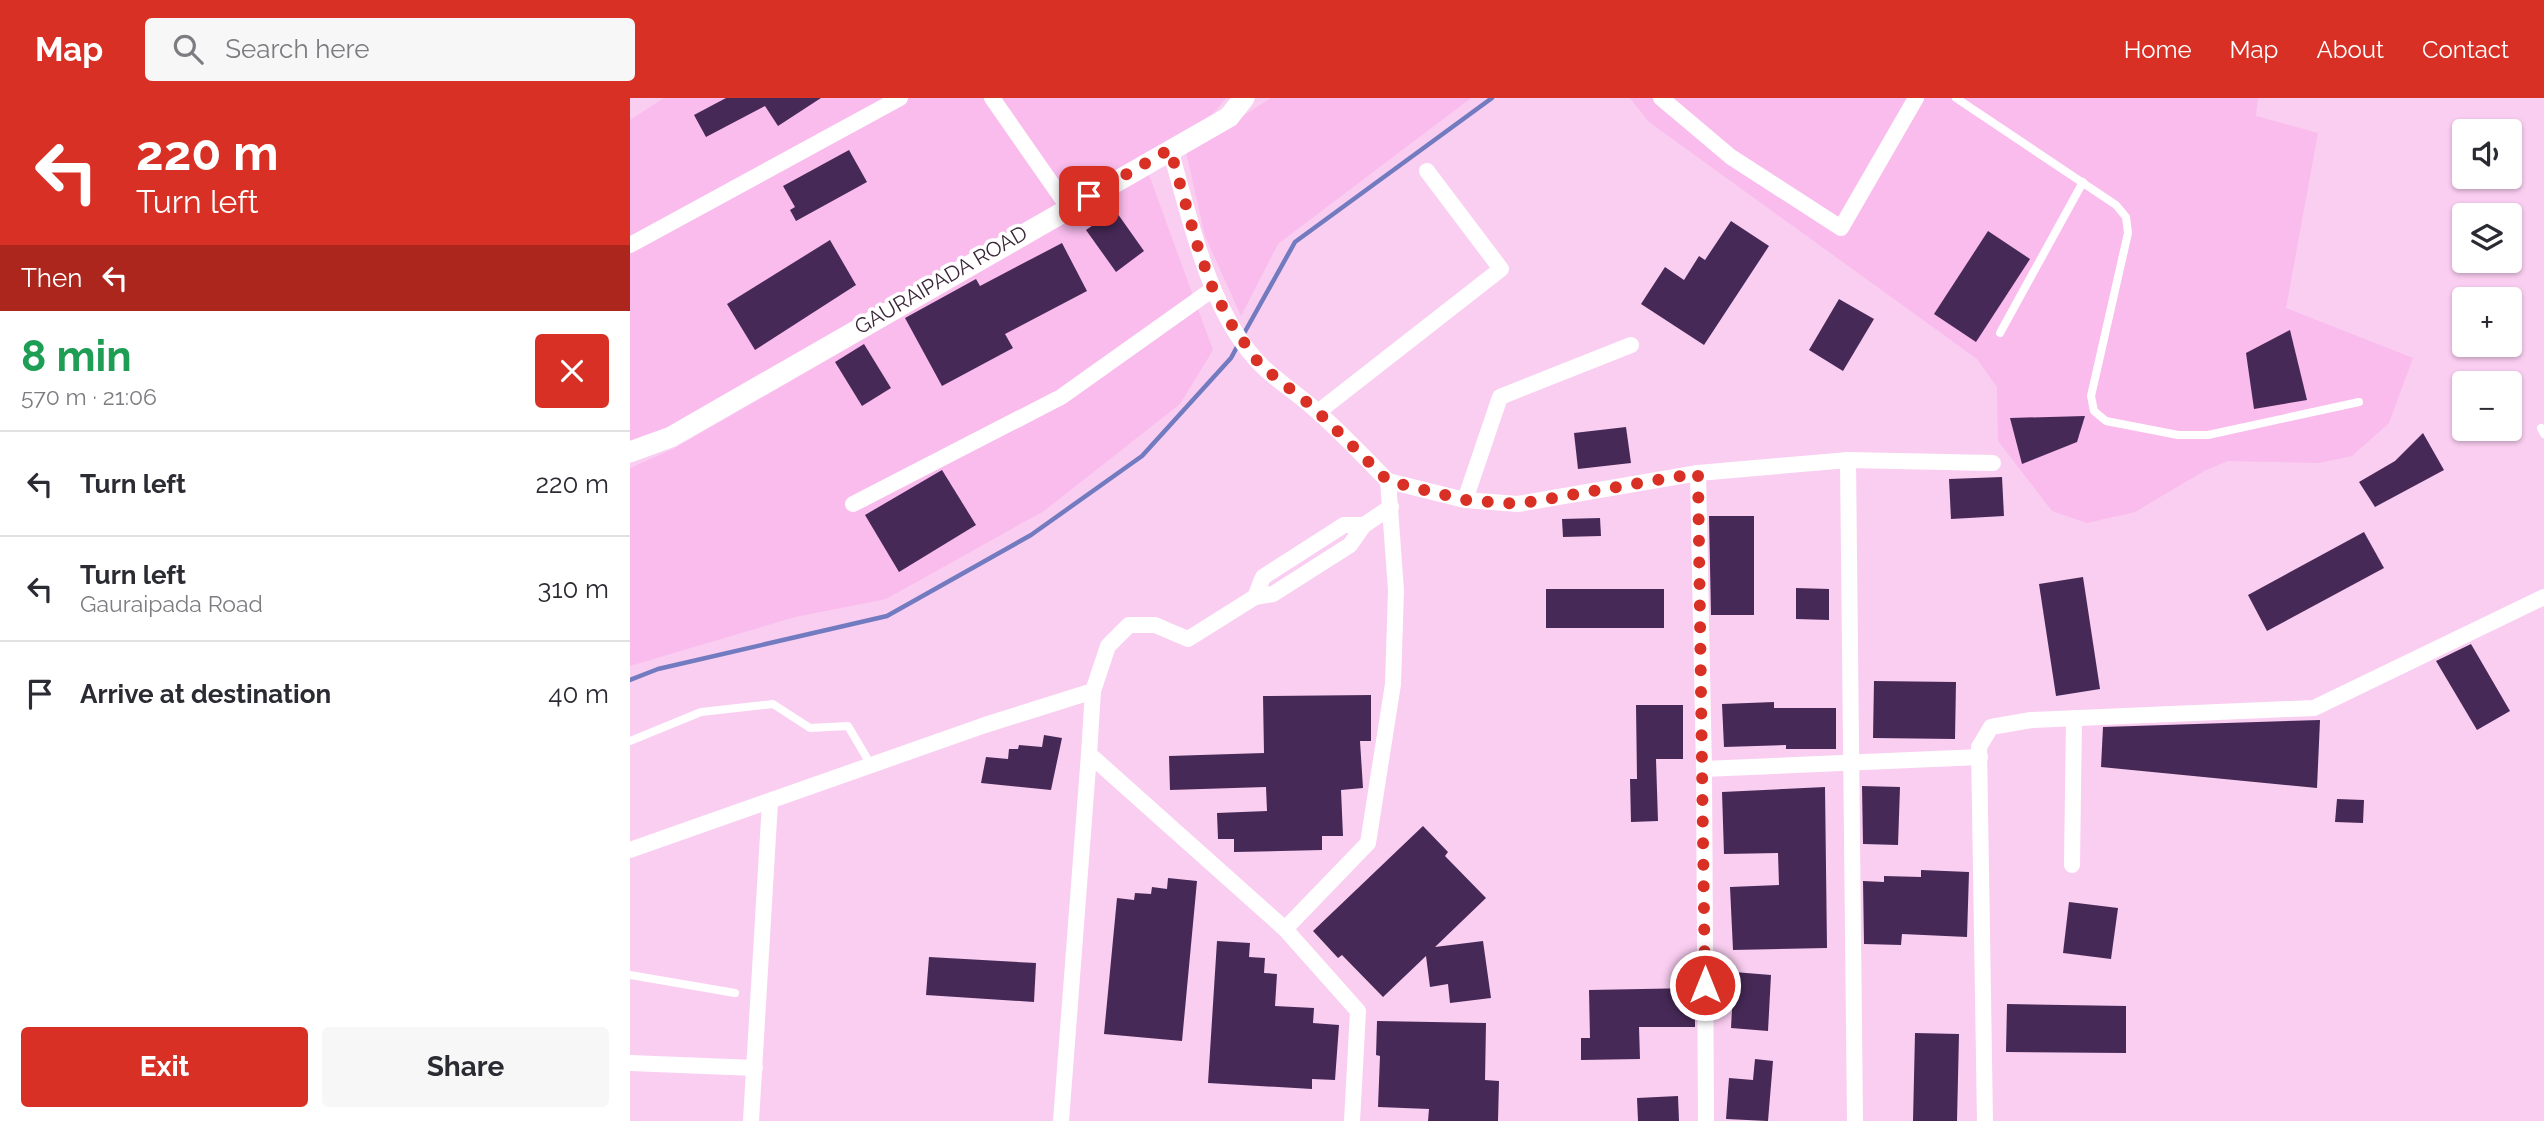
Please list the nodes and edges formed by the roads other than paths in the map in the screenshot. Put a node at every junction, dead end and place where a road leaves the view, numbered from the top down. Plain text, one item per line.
1 (900, 98) edge
2 (992, 98) edge
3 (1244, 98) edge
4 (1661, 98) edge
5 (1916, 98) edge
6 (1956, 98) edge
7 (1170, 149) junction
8 (1427, 171) dead end
9 (2083, 182) junction
10 (1068, 207) junction
11 (630, 245) edge
12 (1213, 289) junction
13 (2000, 333) dead end
14 (1631, 345) dead end
15 (2360, 402) dead end
16 (1318, 412) junction
17 (630, 452) edge
18 (1848, 460) junction
19 (1993, 463) dead end
20 (1698, 473) junction
21 (1388, 481) junction
22 (1465, 500) junction
23 (853, 504) dead end
24 (1391, 507) junction
25 (2544, 597) edge
26 (1093, 691) junction
27 (2074, 718) junction
28 (630, 741) edge
29 (1089, 754) junction
30 (1980, 757) junction
31 (1852, 763) junction
32 (871, 765) junction
33 (1704, 769) junction
34 (770, 802) junction
35 (630, 849) edge
36 (2072, 866) dead end
37 (1285, 929) junction
38 (630, 975) edge
39 (735, 993) dead end
40 (630, 1063) edge
41 (755, 1068) junction
42 (751, 1121) edge
43 (1060, 1121) edge
44 (1352, 1121) edge
45 (1706, 1121) edge
46 (1855, 1121) edge
47 (1985, 1121) edge

1 - 11 street
2 - 10 street
3 - 7 street, GAURAIPADA ROAD
4 - 5 street
6 - 9 lane
7 - 10 street, GAURAIPADA ROAD
7 - 12 street
8 - 16 street
9 - 13 lane
9 - 15 lane
10 - 17 street, GAURAIPADA ROAD
12 - 16 street
12 - 23 street
14 - 22 street
16 - 21 street
18 - 19 street
18 - 20 street
18 - 31 street
20 - 22 street
20 - 33 street
21 - 22 street
21 - 24 street
24 - 26 street
24 - 37 street
25 - 27 street
26 - 29 street
26 - 32 street
27 - 30 street
27 - 36 street
28 - 32 lane
29 - 37 street
29 - 43 street
30 - 31 street
30 - 47 street
31 - 33 street
31 - 46 street
32 - 34 street
33 - 45 street
34 - 35 street
34 - 41 street
37 - 44 street
38 - 39 lane
40 - 41 street
41 - 42 street

